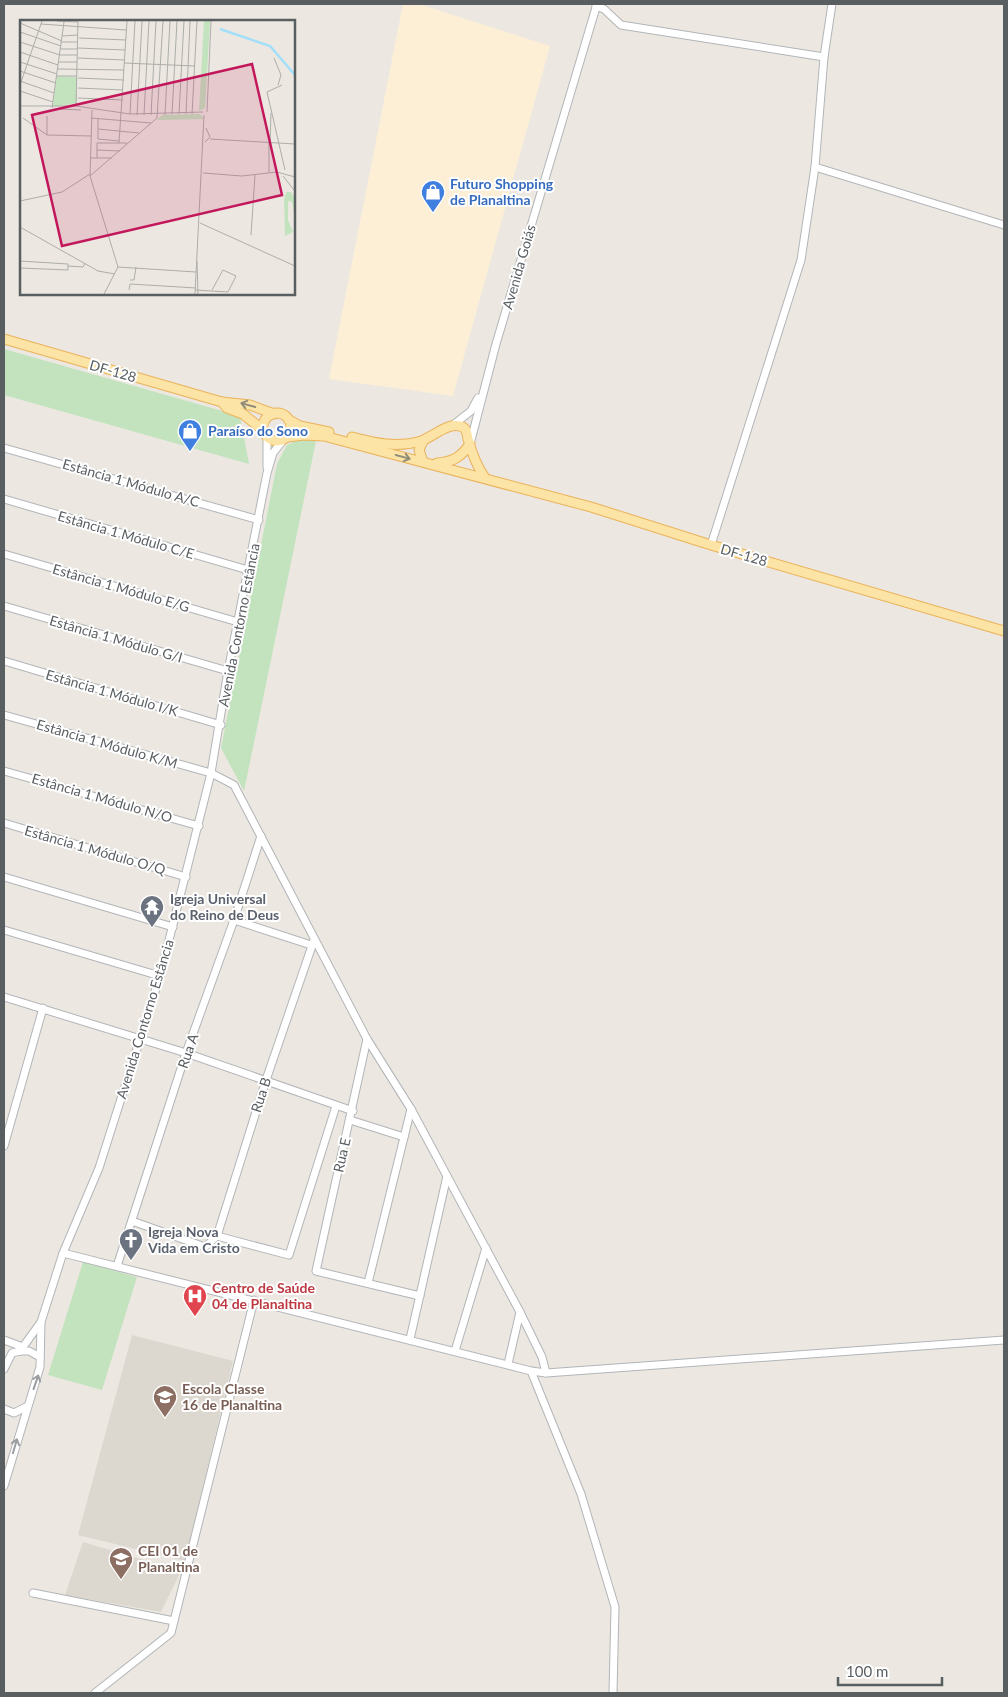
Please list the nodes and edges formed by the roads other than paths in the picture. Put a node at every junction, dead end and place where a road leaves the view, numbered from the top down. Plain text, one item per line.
1 (832, 4) edge
2 (597, 5) edge
3 (824, 57) junction
4 (815, 167) junction
5 (1004, 225) edge
6 (4, 339) edge
7 (484, 387) junction
8 (222, 402) junction
9 (274, 414) junction
10 (289, 420) junction
11 (453, 425) junction
12 (266, 434) junction
13 (286, 438) junction
14 (423, 440) junction
15 (470, 444) junction
16 (4, 448) edge
17 (426, 462) junction
18 (267, 473) junction
19 (485, 478) junction
20 (4, 500) edge
21 (259, 520) junction
22 (711, 545) junction
23 (4, 554) edge
24 (248, 570) junction
25 (4, 606) edge
26 (238, 622) junction
27 (1004, 631) edge
28 (4, 662) edge
29 (228, 672) junction
30 (4, 715) edge
31 (221, 725) junction
32 (4, 771) edge
33 (211, 773) junction
34 (4, 823) edge
35 (199, 826) junction
36 (261, 836) junction
37 (4, 877) edge
38 (186, 877) junction
39 (234, 920) junction
40 (173, 927) junction
41 (4, 930) edge
42 (312, 942) junction
43 (160, 976) junction
44 (4, 997) edge
45 (42, 1008) junction
46 (140, 1038) junction
47 (367, 1039) junction
48 (186, 1053) junction
49 (266, 1080) junction
50 (336, 1106) junction
51 (411, 1109) junction
52 (353, 1111) junction
53 (350, 1120) junction
54 (404, 1138) junction
55 (4, 1146) edge
56 (447, 1176) junction
57 (132, 1221) junction
58 (216, 1236) junction
59 (486, 1248) junction
60 (63, 1253) junction
61 (117, 1266) junction
62 (368, 1283) junction
63 (420, 1296) junction
64 (254, 1300) junction
65 (520, 1312) junction
66 (41, 1322) junction
67 (4, 1340) edge
68 (410, 1340) junction
69 (1004, 1340) edge
70 (20, 1350) junction
71 (455, 1351) junction
72 (40, 1356) junction
73 (5, 1358) edge
74 (508, 1364) junction
75 (4, 1370) edge
76 (531, 1371) junction
77 (546, 1373) junction
78 (26, 1407) junction
79 (4, 1409) edge
80 (4, 1486) edge
81 (34, 1594) dead end
82 (174, 1621) junction
83 (95, 1693) edge
84 (613, 1693) edge

1 - 3 street
2 - 3 street
2 - 7 street, Avenida Goiás
3 - 4 street
4 - 5 street
4 - 22 street
6 - 8 main road, DF-128 / DF-128
7 - 11 street, Avenida Goiás
7 - 15 street, Avenida Goiás
9 -> 8 main road, DF-128 / DF-128
8 - 12 main road, DF-128 / DF-128
9 - 10 main road, DF-128
9 - 12 main road
10 - 13 main road
10 - 14 main road, DF-128
11 - 14 main road, DF-128
11 - 15 main road
12 - 13 main road, DF-128
12 - 18 street, Avenida Contorno Estância
13 -> 17 main road, DF-128 / DF-128
13 - 18 street, Avenida Contorno Estância
14 - 17 main road
15 - 17 main road
15 - 19 main road
16 - 21 street, Estância 1 Módulo A/C
17 - 19 main road, DF-128 / DF-128
18 - 21 street, Avenida Contorno Estância
19 - 22 main road, DF-128 / DF-128
20 - 24 street, Estância 1 Módulo C/E
21 - 24 street, Avenida Contorno Estância
22 - 27 main road, DF-128 / DF-128
23 - 26 street, Estância 1 Módulo E/G
24 - 26 street, Avenida Contorno Estância
25 - 29 street, Estância 1 Módulo G/I
26 - 29 street, Avenida Contorno Estância
28 - 31 street, Estância 1 Módulo I/K
29 - 31 street, Avenida Contorno Estância
30 - 33 street, Estância 1 Módulo K/M
31 - 33 street, Avenida Contorno Estância
32 - 35 street, Estância 1 Módulo N/O
33 - 35 street, Avenida Contorno Estância
33 - 36 street, Estância 1 Módulo K/M
34 - 38 street, Estância 1 Módulo O/Q
35 - 38 street, Avenida Contorno Estância
36 - 39 street, Rua A
36 - 42 street, Estância 1 Módulo K/M
37 - 40 street
38 - 40 street, Avenida Contorno Estância
39 - 42 street
39 - 48 street, Rua A
40 - 43 street, Avenida Contorno Estância
41 - 43 street
42 - 47 street, Estância 1 Módulo K/M
42 - 49 street, Rua B
43 - 46 street, Avenida Contorno Estância
44 - 45 street
45 - 46 street
45 - 55 street
46 - 48 street
46 - 60 street, Avenida Contorno Estância
47 - 51 street, Estância 1 Módulo K/M
47 - 52 street, Rua E
48 - 49 street
48 - 57 street, Rua A
49 - 50 street
49 - 58 street, Rua B
50 - 52 street
50 - 58 street
51 - 54 street
51 - 56 street, Estância 1 Módulo K/M
52 - 53 street, Rua E
53 - 54 street
53 - 62 street, Rua E
54 - 62 street
56 - 59 street, Estância 1 Módulo K/M
56 - 63 street
57 - 58 street, Rua B
57 - 61 street, Rua A
59 - 65 street, Estância 1 Módulo K/M
59 - 71 street
60 - 61 street
60 - 66 street, Avenida Contorno Estância
61 - 64 street
62 - 63 street
63 - 68 street
64 - 68 street
64 - 82 street
65 - 74 street
65 - 77 street, Estância 1 Módulo K/M
66 - 70 street, Avenida Contorno Estância
66 - 72 street, Avenida Contorno Estância
67 - 70 street
68 - 71 street
69 - 77 street
70 - 72 street
70 - 73 street, Avenida Contorno Estância
71 - 74 street
78 -> 72 street, Avenida Contorno Estância
73 - 75 street, Avenida Contorno Estância
74 - 76 street
76 - 77 street
76 - 84 street
78 - 79 street
80 -> 78 street, Avenida Contorno Estância
81 - 82 street
82 - 83 street

